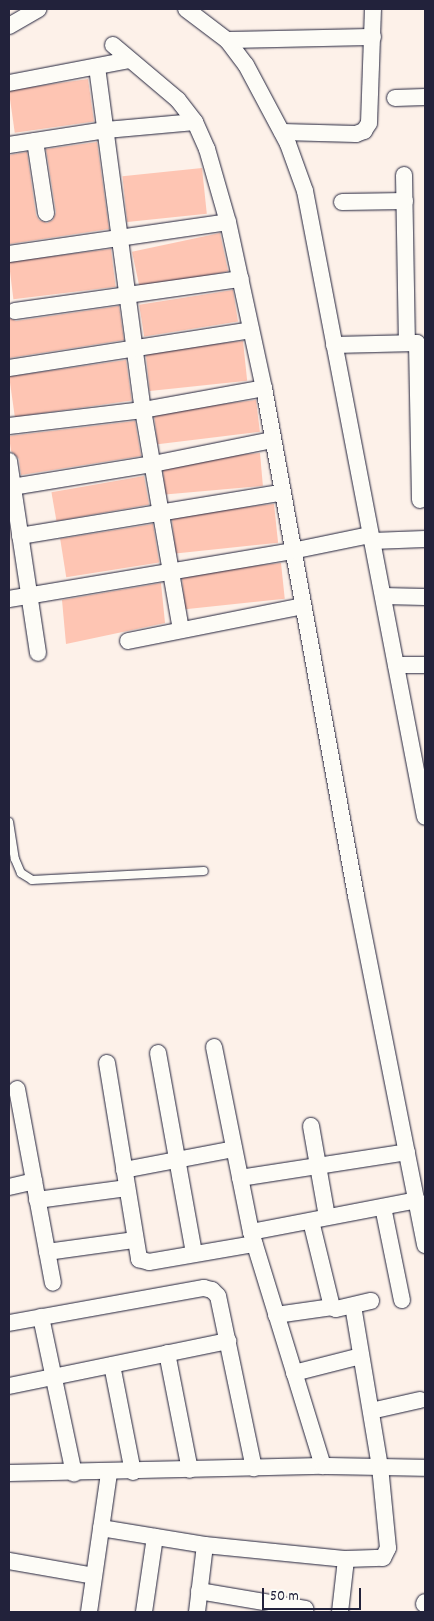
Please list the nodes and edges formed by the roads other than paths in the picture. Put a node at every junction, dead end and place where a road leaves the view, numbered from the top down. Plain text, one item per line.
1 (38, 9) edge
2 (186, 9) edge
3 (373, 9) edge
4 (9, 26) edge
5 (373, 37) junction
6 (227, 40) junction
7 (113, 45) dead end
8 (130, 60) junction
9 (97, 67) junction
10 (9, 83) edge
11 (395, 98) dead end
12 (425, 98) edge
13 (195, 122) junction
14 (106, 130) junction
15 (282, 132) junction
16 (35, 141) junction
17 (9, 145) edge
18 (404, 175) dead end
19 (405, 201) junction
20 (342, 202) dead end
21 (46, 213) dead end
22 (228, 222) junction
23 (120, 239) junction
24 (9, 254) edge
25 (241, 279) junction
26 (128, 295) junction
27 (15, 311) dead end
28 (251, 330) junction
29 (416, 343) edge
30 (334, 345) junction
31 (135, 347) junction
32 (9, 368) edge
33 (264, 388) junction
34 (144, 410) junction
35 (9, 426) edge
36 (272, 440) junction
37 (9, 460) edge
38 (153, 464) junction
39 (12, 486) junction
40 (281, 493) junction
41 (420, 500) dead end
42 (162, 514) junction
43 (20, 536) junction
44 (371, 538) junction
45 (425, 539) edge
46 (292, 551) junction
47 (172, 572) junction
48 (29, 596) junction
49 (383, 596) junction
50 (425, 597) edge
51 (9, 599) edge
52 (302, 606) junction
53 (181, 630) junction
54 (128, 641) dead end
55 (38, 653) dead end
56 (396, 665) junction
57 (425, 665) edge
58 (418, 746) edge
59 (425, 817) edge
60 (9, 822) edge
61 (204, 871) dead end
62 (214, 1047) dead end
63 (158, 1053) dead end
64 (107, 1063) dead end
65 (17, 1089) dead end
66 (311, 1126) dead end
67 (234, 1149) junction
68 (407, 1152) junction
69 (178, 1160) junction
70 (319, 1166) junction
71 (124, 1170) junction
72 (240, 1178) junction
73 (34, 1181) junction
74 (9, 1187) edge
75 (127, 1188) junction
76 (37, 1200) junction
77 (417, 1200) junction
78 (383, 1207) junction
79 (328, 1218) junction
80 (311, 1221) junction
81 (253, 1238) junction
82 (135, 1240) junction
83 (425, 1246) edge
84 (47, 1252) junction
85 (194, 1253) junction
86 (53, 1283) dead end
87 (402, 1300) dead end
88 (371, 1302) dead end
89 (332, 1306) junction
90 (353, 1306) junction
91 (276, 1316) junction
92 (41, 1317) junction
93 (9, 1323) edge
94 (228, 1341) junction
95 (166, 1353) junction
96 (361, 1356) junction
97 (112, 1365) junction
98 (294, 1373) junction
99 (54, 1376) junction
100 (9, 1386) edge
101 (420, 1400) dead end
102 (371, 1411) junction
103 (323, 1466) junction
104 (380, 1467) junction
105 (254, 1468) junction
106 (425, 1468) edge
107 (190, 1470) junction
108 (133, 1472) junction
109 (9, 1473) edge
110 (109, 1473) junction
111 (74, 1474) junction
112 (102, 1528) junction
113 (156, 1536) junction
114 (205, 1545) junction
115 (346, 1559) junction
116 (9, 1561) edge
117 (94, 1576) junction
118 (199, 1591) junction
119 (305, 1609) dead end
120 (89, 1612) edge
121 (144, 1612) edge
122 (196, 1612) edge
123 (340, 1612) edge

1 - 4 street
2 - 6 street
3 - 5 street
5 - 6 street
5 - 15 street
6 - 15 street
7 - 8 street
8 - 9 street
8 - 13 street
9 - 10 street
9 - 14 street
11 - 12 street
13 - 14 street
13 - 22 street
14 - 16 street
14 - 23 street
15 - 30 street
16 - 17 street
16 - 21 street
18 - 19 street
19 - 20 street
19 - 29 street
22 - 23 street
22 - 25 street
23 - 24 street
23 - 26 street
25 - 26 street
25 - 28 street
26 - 27 street
26 - 31 street
28 - 31 street
28 - 33 street
29 - 30 street
29 - 41 street
30 - 44 street
31 - 32 street
31 - 34 street
33 - 34 street
33 - 36 street
34 - 35 street
34 - 38 street
36 - 38 street
36 - 40 street
37 - 39 street
38 - 39 street
38 - 42 street
39 - 43 street
40 - 42 street
40 - 46 street
42 - 43 street
42 - 47 street
43 - 48 street
44 - 45 street
44 - 46 street
44 - 49 street
46 - 47 street
46 - 52 street
47 - 48 street
47 - 53 street
48 - 51 street
48 - 55 street
49 - 50 street
49 - 56 street
52 - 53 street
52 - 68 street
53 - 54 street
56 - 57 street
56 - 58 street
58 - 59 street
60 - 61 lane
62 - 67 street
63 - 69 street
64 - 71 street
65 - 73 street
66 - 70 street
67 - 69 street
67 - 72 street
68 - 70 street
68 - 77 street
69 - 71 street
69 - 85 street
70 - 72 street
70 - 79 street
71 - 75 street
72 - 81 street
73 - 74 street
73 - 76 street
75 - 76 street
75 - 82 street
76 - 84 street
77 - 78 street
77 - 83 street
78 - 79 street
78 - 87 street
79 - 80 street
80 - 81 street
80 - 89 street
81 - 85 street
81 - 91 street
82 - 84 street
82 - 85 street
84 - 86 street
88 - 90 street
89 - 90 street
89 - 91 street
90 - 96 street
91 - 98 street
92 - 93 street
92 - 94 street
92 - 99 street
94 - 95 street
94 - 105 street
95 - 97 street
95 - 107 street
96 - 98 street
96 - 102 street
97 - 99 street
97 - 108 street
98 - 103 street
99 - 100 street
99 - 111 street
101 - 102 street
102 - 104 street
103 - 104 street
103 - 105 street
104 - 106 street
104 - 115 street
105 - 107 street
107 - 108 street
108 - 110 street
109 - 111 street
110 - 111 street
110 - 112 street
112 - 113 street
112 - 117 street
113 - 114 street
113 - 121 street
114 - 115 street
114 - 118 street
115 - 123 street
116 - 117 street
117 - 120 street
118 - 119 street
118 - 122 street

